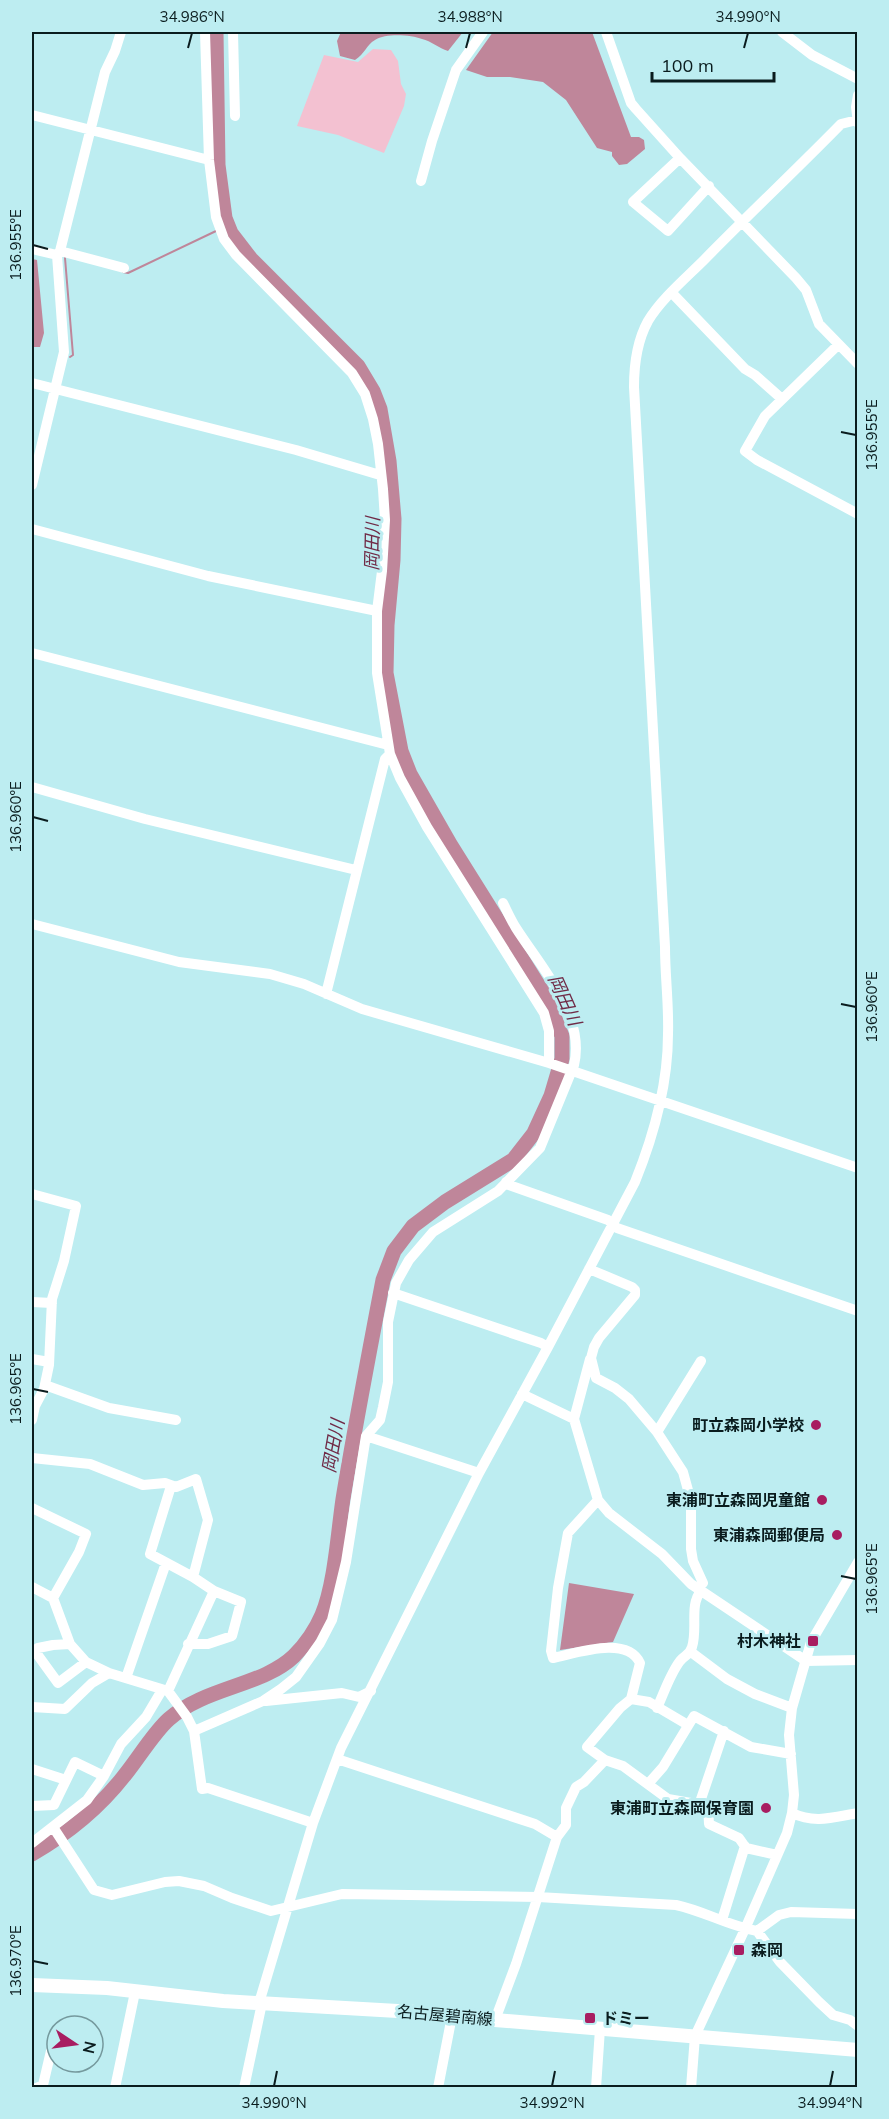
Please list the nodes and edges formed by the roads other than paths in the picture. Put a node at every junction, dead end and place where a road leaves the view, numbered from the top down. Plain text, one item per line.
1 (121, 32) edge
2 (205, 32) edge
3 (233, 32) edge
4 (483, 32) edge
5 (606, 32) edge
6 (782, 32) edge
7 (858, 79) edge
8 (858, 95) edge
9 (32, 115) edge
10 (235, 116) dead end
11 (857, 121) edge
12 (90, 130) junction
13 (680, 158) junction
14 (209, 160) junction
15 (421, 182) dead end
16 (708, 186) junction
17 (742, 221) junction
18 (32, 249) edge
19 (58, 253) junction
20 (124, 267) dead end
21 (672, 293) junction
22 (838, 345) junction
23 (858, 364) edge
24 (32, 383) edge
25 (56, 389) junction
26 (782, 399) junction
27 (380, 475) junction
28 (32, 484) edge
29 (858, 514) edge
30 (32, 529) edge
31 (377, 611) junction
32 (32, 653) edge
33 (389, 749) junction
34 (32, 787) edge
35 (356, 870) junction
36 (503, 903) dead end
37 (32, 924) edge
38 (326, 994) junction
39 (549, 1063) junction
40 (572, 1071) junction
41 (662, 1100) junction
42 (858, 1168) edge
43 (506, 1182) junction
44 (32, 1194) edge
45 (612, 1223) junction
46 (589, 1269) junction
47 (393, 1293) junction
48 (32, 1302) edge
49 (52, 1303) junction
50 (858, 1311) edge
51 (548, 1347) junction
52 (591, 1358) junction
53 (32, 1359) edge
54 (701, 1361) dead end
55 (49, 1362) junction
56 (45, 1385) junction
57 (522, 1394) junction
58 (33, 1405) edge
59 (574, 1419) junction
60 (32, 1420) edge
61 (176, 1420) dead end
62 (657, 1432) junction
63 (366, 1436) junction
64 (32, 1458) edge
65 (479, 1473) junction
66 (171, 1486) junction
67 (598, 1500) junction
68 (32, 1508) edge
69 (858, 1562) edge
70 (166, 1563) junction
71 (193, 1577) junction
72 (32, 1587) edge
73 (702, 1587) junction
74 (214, 1591) junction
75 (54, 1598) junction
76 (70, 1644) junction
77 (188, 1644) junction
78 (691, 1652) junction
79 (858, 1660) edge
80 (806, 1661) junction
81 (86, 1662) junction
82 (110, 1673) junction
83 (126, 1678) junction
84 (371, 1691) junction
85 (168, 1693) junction
86 (631, 1699) junction
87 (263, 1701) junction
88 (32, 1707) edge
89 (657, 1708) junction
90 (792, 1708) junction
91 (688, 1725) junction
92 (194, 1731) junction
93 (724, 1731) junction
94 (791, 1754) junction
95 (337, 1759) junction
96 (605, 1760) junction
97 (32, 1769) edge
98 (104, 1776) junction
99 (66, 1780) junction
100 (648, 1784) junction
101 (699, 1805) junction
102 (32, 1806) edge
103 (858, 1813) edge
104 (792, 1814) junction
105 (313, 1823) junction
106 (53, 1827) junction
107 (557, 1837) junction
108 (32, 1843) edge
109 (745, 1846) junction
110 (777, 1855) junction
111 (538, 1897) junction
112 (288, 1908) junction
113 (858, 1914) edge
114 (722, 1920) junction
115 (746, 1929) junction
116 (757, 1931) junction
117 (32, 1985) edge
118 (135, 1992) junction
119 (261, 2003) junction
120 (452, 2016) junction
121 (495, 2020) junction
122 (858, 2026) edge
123 (600, 2029) junction
124 (695, 2036) junction
125 (858, 2050) edge
126 (46, 2074) edge
127 (36, 2088) edge
128 (115, 2088) edge
129 (244, 2088) edge
130 (438, 2088) edge
131 (596, 2088) edge
132 (691, 2088) edge

1 - 12 street
2 - 14 street
3 - 10 street
4 - 15 street
5 - 13 street
6 - 7 street
8 - 11 street
9 - 12 street
11 - 17 street
12 - 14 street
12 - 19 street
13 - 16 street
13 - 16 street
14 - 27 street
16 - 17 street
17 - 21 street
17 - 22 street
18 - 19 street
19 - 20 street
19 - 25 street
21 - 26 street
21 - 41 street
22 - 23 street
22 - 26 street
24 - 25 street
25 - 27 street
25 - 28 street
26 - 29 street
27 - 31 street
30 - 31 street
31 - 33 street
32 - 33 street
33 - 35 street
33 - 39 street
34 - 35 street
35 - 38 street
36 - 40 street
37 - 38 street
38 - 39 street
39 - 40 street
40 - 41 street
40 - 43 street
41 - 42 street
41 - 45 street
43 - 45 street
43 - 47 street
44 - 49 street
45 - 46 street
45 - 50 street
46 - 51 street
46 - 52 street
47 - 51 street
47 - 63 street
48 - 49 street
49 - 55 street
51 - 57 street
52 - 59 street
52 - 62 street
53 - 55 street
54 - 62 street
55 - 56 street
56 - 58 street
56 - 61 street
57 - 59 street
57 - 65 street
58 - 60 street
59 - 67 street
62 - 73 street
63 - 65 street
63 - 87 street
64 - 66 street
65 - 84 street
66 - 70 street
66 - 71 street
67 - 73 street
67 - 86 street
68 - 75 street
69 - 80 street
70 - 71 street
70 - 83 street
71 - 74 street
72 - 75 street
73 - 78 street
73 - 80 street
74 - 77 street
74 - 77 street
75 - 76 street
76 - 81 street
76 - 81 street
77 - 85 street
78 - 89 street
78 - 90 street
79 - 80 street
80 - 90 street
81 - 82 street
82 - 83 street
82 - 88 street
83 - 85 street
84 - 87 street
84 - 95 street
85 - 92 street
85 - 98 street
86 - 89 street
86 - 96 street
87 - 92 street
89 - 91 street
90 - 94 street
91 - 93 street
91 - 100 street
92 - 105 street
93 - 94 street
93 - 101 street
94 - 104 street
95 - 105 street
95 - 107 street
96 - 100 street
96 - 107 street
97 - 99 street
98 - 99 street
98 - 106 street
99 - 102 street
100 - 101 street
101 - 109 street
103 - 104 street
104 - 110 street
105 - 112 street
106 - 108 street
106 - 112 street
107 - 111 street
109 - 110 street
109 - 114 street
110 - 115 street
111 - 112 street
111 - 114 street
111 - 121 street
112 - 119 street
113 - 116 street
114 - 115 street
115 - 116 street
115 - 124 street
116 - 122 street
117 - 118 main road, 名古屋碧南線
118 - 119 main road, 名古屋碧南線
118 - 128 street
119 - 120 main road, 名古屋碧南線
119 - 129 street
120 - 121 main road, 名古屋碧南線
120 - 130 street
121 - 123 main road, 名古屋碧南線
123 - 124 main road, 名古屋碧南線
123 - 131 street
124 - 125 main road, 名古屋碧南線
124 - 132 street
126 - 127 street

